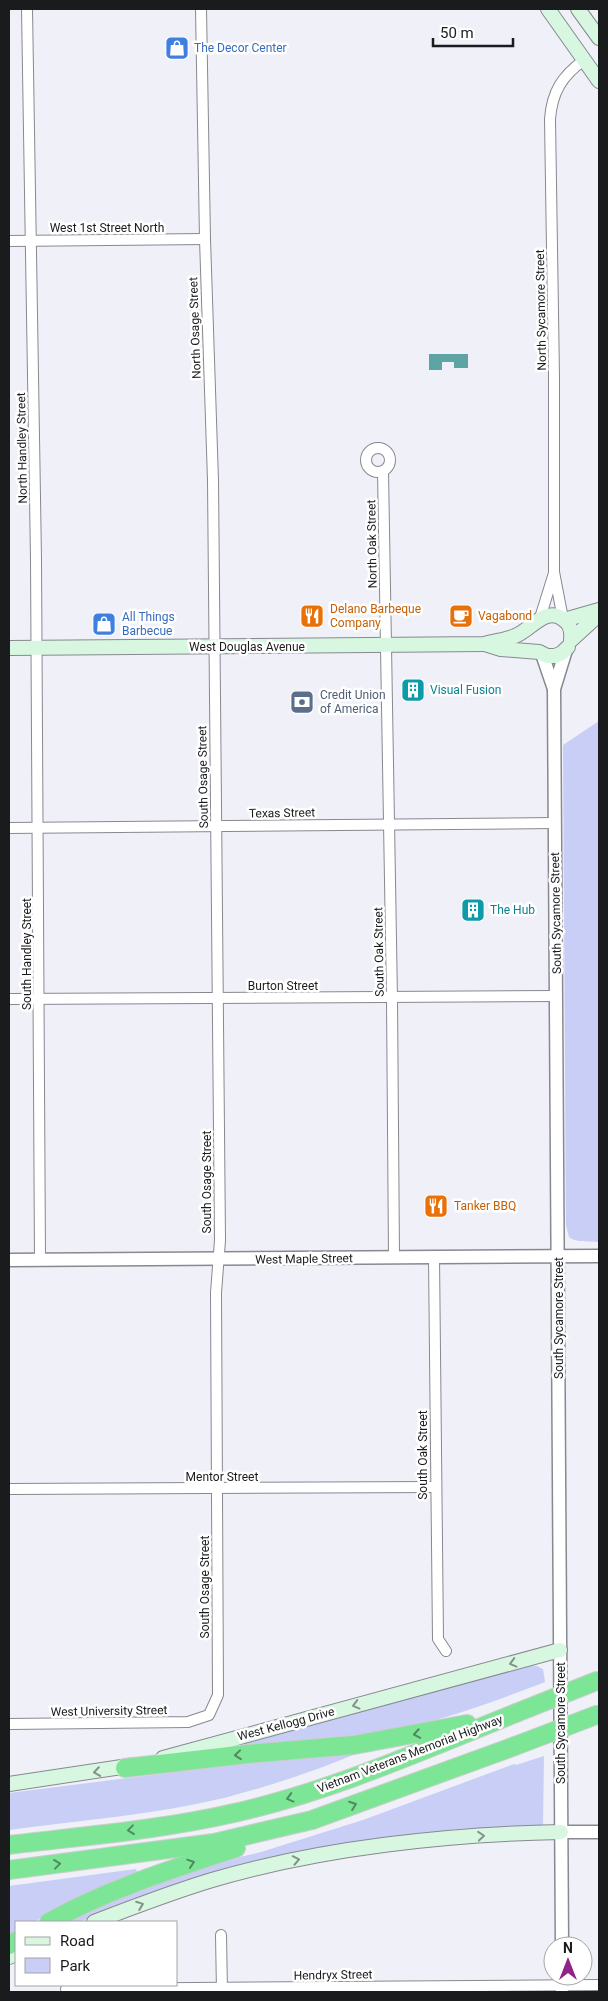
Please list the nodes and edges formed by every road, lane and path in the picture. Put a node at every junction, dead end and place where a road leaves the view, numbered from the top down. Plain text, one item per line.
1 (26, 9) edge
2 (201, 9) edge
3 (548, 9) edge
4 (578, 9) edge
5 (599, 38) edge
6 (584, 60) junction
7 (599, 81) edge
8 (205, 239) junction
9 (29, 240) junction
10 (9, 241) edge
11 (383, 472) dead end
12 (554, 572) junction
13 (599, 611) edge
14 (564, 620) junction
15 (537, 621) junction
16 (485, 644) junction
17 (386, 646) junction
18 (568, 646) junction
19 (214, 647) junction
20 (9, 648) edge
21 (37, 648) junction
22 (541, 653) junction
23 (554, 689) junction
24 (555, 823) junction
25 (389, 824) junction
26 (216, 826) junction
27 (9, 828) edge
28 (38, 828) junction
29 (557, 996) junction
30 (218, 998) junction
31 (392, 998) junction
32 (9, 1000) edge
33 (39, 1000) junction
34 (558, 1256) junction
35 (599, 1256) edge
36 (394, 1257) junction
37 (434, 1257) junction
38 (9, 1260) edge
39 (40, 1260) junction
40 (218, 1260) junction
41 (436, 1487) junction
42 (9, 1490) edge
43 (218, 1490) junction
44 (560, 1650) junction
45 (446, 1651) dead end
46 (599, 1680) edge
47 (516, 1713) junction
48 (599, 1714) edge
49 (209, 1715) joint
50 (9, 1724) edge
51 (125, 1768) junction
52 (9, 1784) edge
53 (312, 1820) junction
54 (561, 1832) junction
55 (599, 1832) edge
56 (9, 1845) edge
57 (9, 1870) edge
58 (51, 1921) edge
59 (97, 1921) edge
60 (221, 1935) dead end
61 (562, 1936) edge
62 (543, 1984) edge
63 (66, 1989) dead end
64 (222, 1990) edge

1 - 9 street, North Handley Street
2 - 8 street, North Osage Street
3 - 6 main road
4 - 5 main road
6 - 7 main road
6 - 12 street, North Sycamore Street
8 - 9 street, West 1st Street North
8 - 19 street, North Osage Street
9 - 10 street, West 1st Street North
9 - 21 street, North Handley Street
11 - 17 street, North Oak Street
12 - 14 street, North Sycamore Street
12 - 15 street, North Sycamore Street
13 - 14 main road
13 - 18 main road
14 - 15 main road
14 - 18 main road
15 - 16 main road, West Douglas Avenue
15 - 22 main road
16 - 17 main road, West Douglas Avenue
16 - 22 main road, West Douglas Avenue
17 - 19 main road, West Douglas Avenue
17 - 25 street, South Oak Street
18 - 22 main road, West Douglas Avenue
18 - 23 street, South Sycamore Street
19 - 21 main road, West Douglas Avenue
19 - 26 street, South Osage Street
20 - 21 main road, West Douglas Avenue
21 - 28 street, South Handley Street
22 - 23 street, South Sycamore Street
23 - 24 street, South Sycamore Street
24 - 25 street, Texas Street
24 - 29 street, South Sycamore Street
25 - 26 street, Texas Street
25 - 31 street, South Oak Street
26 - 28 street, Texas Street
26 - 30 street, South Osage Street
27 - 28 street, Texas Street
28 - 33 street, South Handley Street
29 - 31 street, Burton Street
29 - 34 street, South Sycamore Street
30 - 31 street, Burton Street
30 - 33 street, Burton Street
30 - 40 street, South Osage Street
31 - 36 street, South Oak Street
32 - 33 street, Burton Street
33 - 39 street, South Handley Street
34 - 35 street, West Maple Street
34 - 37 street, West Maple Street
34 - 44 street, South Sycamore Street
36 - 37 street, West Maple Street
36 - 40 street, West Maple Street
37 - 41 street, South Oak Street
38 - 39 street, West Maple Street
39 - 40 street, West Maple Street
40 - 43 street, South Osage Street
41 - 43 street, Mentor Street
41 - 45 street, South Oak Street
42 - 43 street, Mentor Street
43 - 49 street, South Osage Street
44 -> 51 main road, West Kellogg Drive
44 - 54 street, South Sycamore Street
46 - 47 highway, Vietnam Veterans Memorial Highway, bridge
47 -> 51 highway
47 -> 56 highway, Vietnam Veterans Memorial Highway
53 -> 48 highway, bridge
49 - 50 street, West University Street
51 -> 52 main road, West Kellogg Drive
57 -> 53 highway
58 -> 53 highway
54 - 55 street
59 -> 54 main road
54 - 61 street, South Sycamore Street
60 - 64 street
62 - 64 street, Hendryx Street
63 - 64 street, Hendryx Street

